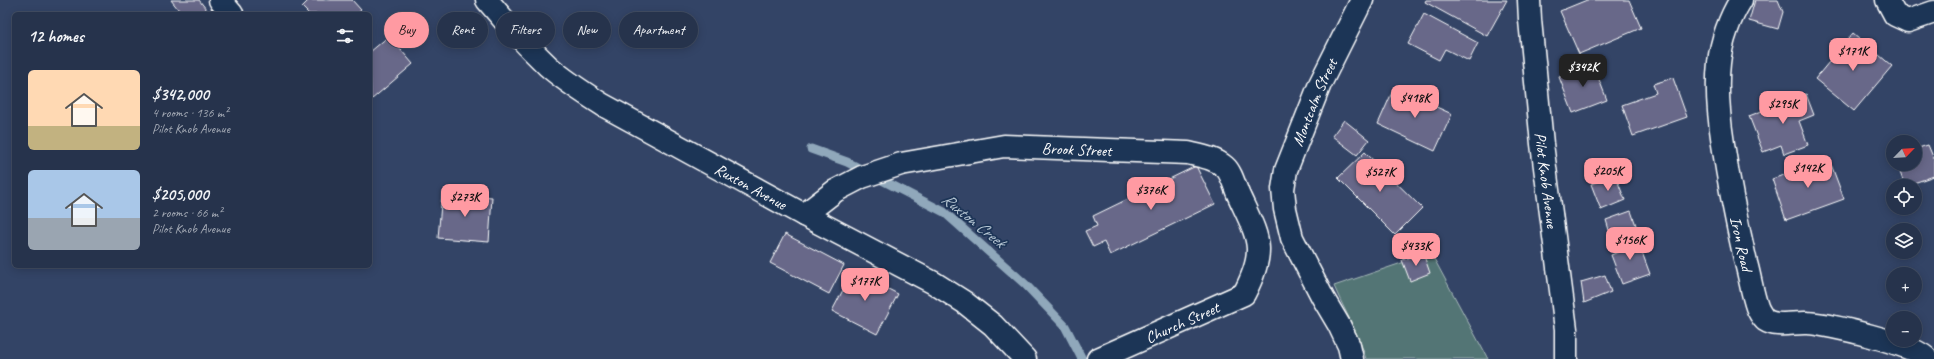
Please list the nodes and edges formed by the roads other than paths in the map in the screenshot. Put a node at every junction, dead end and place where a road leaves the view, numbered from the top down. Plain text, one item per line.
1 (220, 0) edge
2 (487, 0) edge
3 (1362, 0) edge
4 (1529, 0) edge
5 (1741, 0) edge
6 (1891, 8) edge
7 (230, 12) edge
8 (1934, 12) edge
9 (804, 215) junction
10 (1244, 294) joint
11 (1101, 358) edge
12 (1025, 359) edge
13 (1352, 359) edge
14 (1566, 359) edge
15 (1927, 359) edge

1 - 7 street
2 - 9 street, Ruxton Avenue
3 - 13 street, Montcalm Street
4 - 14 street, Pilot Knob Avenue
5 - 15 street, Iron Road
6 - 8 street
9 - 10 street, Brook Street
9 - 12 street, Ruxton Avenue
10 - 11 street, Church Street

